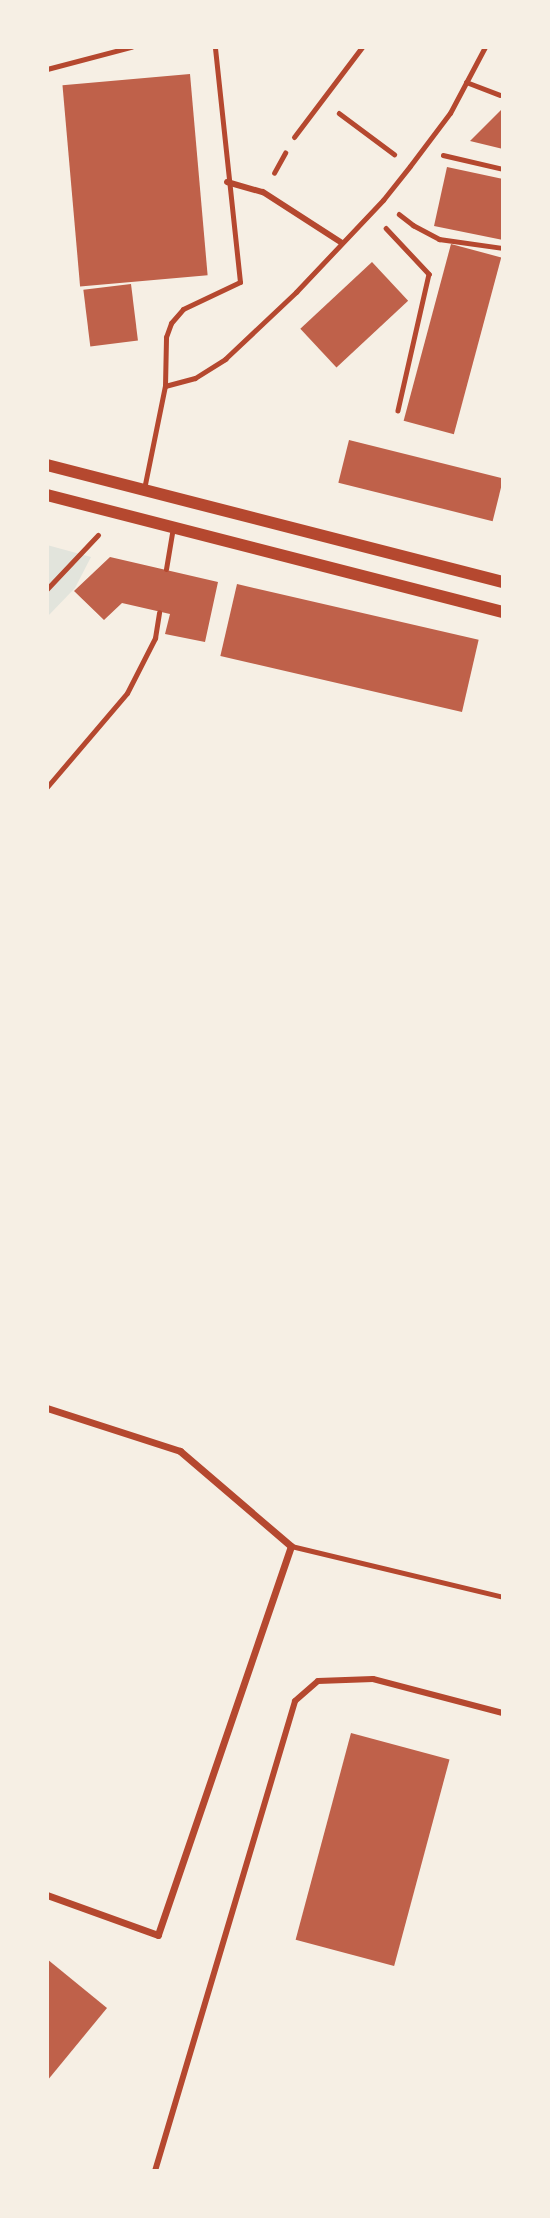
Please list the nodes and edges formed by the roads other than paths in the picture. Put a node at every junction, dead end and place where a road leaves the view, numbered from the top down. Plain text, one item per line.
1 (131, 47) edge
2 (215, 47) edge
3 (362, 47) edge
4 (485, 47) edge
5 (47, 69) edge
6 (466, 82) junction
7 (500, 95) dead end
8 (294, 137) road end
9 (228, 182) junction
10 (342, 243) junction
11 (165, 386) junction
12 (47, 466) edge
13 (144, 491) junction
14 (47, 495) edge
15 (173, 527) junction
16 (166, 569) dead end
17 (503, 582) edge
18 (159, 612) dead end
19 (503, 612) edge
20 (47, 787) edge
21 (47, 1408) edge
22 (290, 1546) junction
23 (503, 1597) edge
24 (503, 1713) edge
25 (47, 1895) edge
26 (155, 2171) edge

1 - 5 lane
2 - 9 lane
3 - 8 lane
4 - 6 lane
6 - 7 lane
6 - 10 lane
9 - 10 street
9 - 11 lane
10 - 11 lane
11 - 13 lane
12 - 13 street
13 - 17 street
14 - 15 street
15 - 16 lane
15 - 19 street
18 - 20 lane
21 - 22 street
22 - 23 lane
22 - 25 street
24 - 26 street

